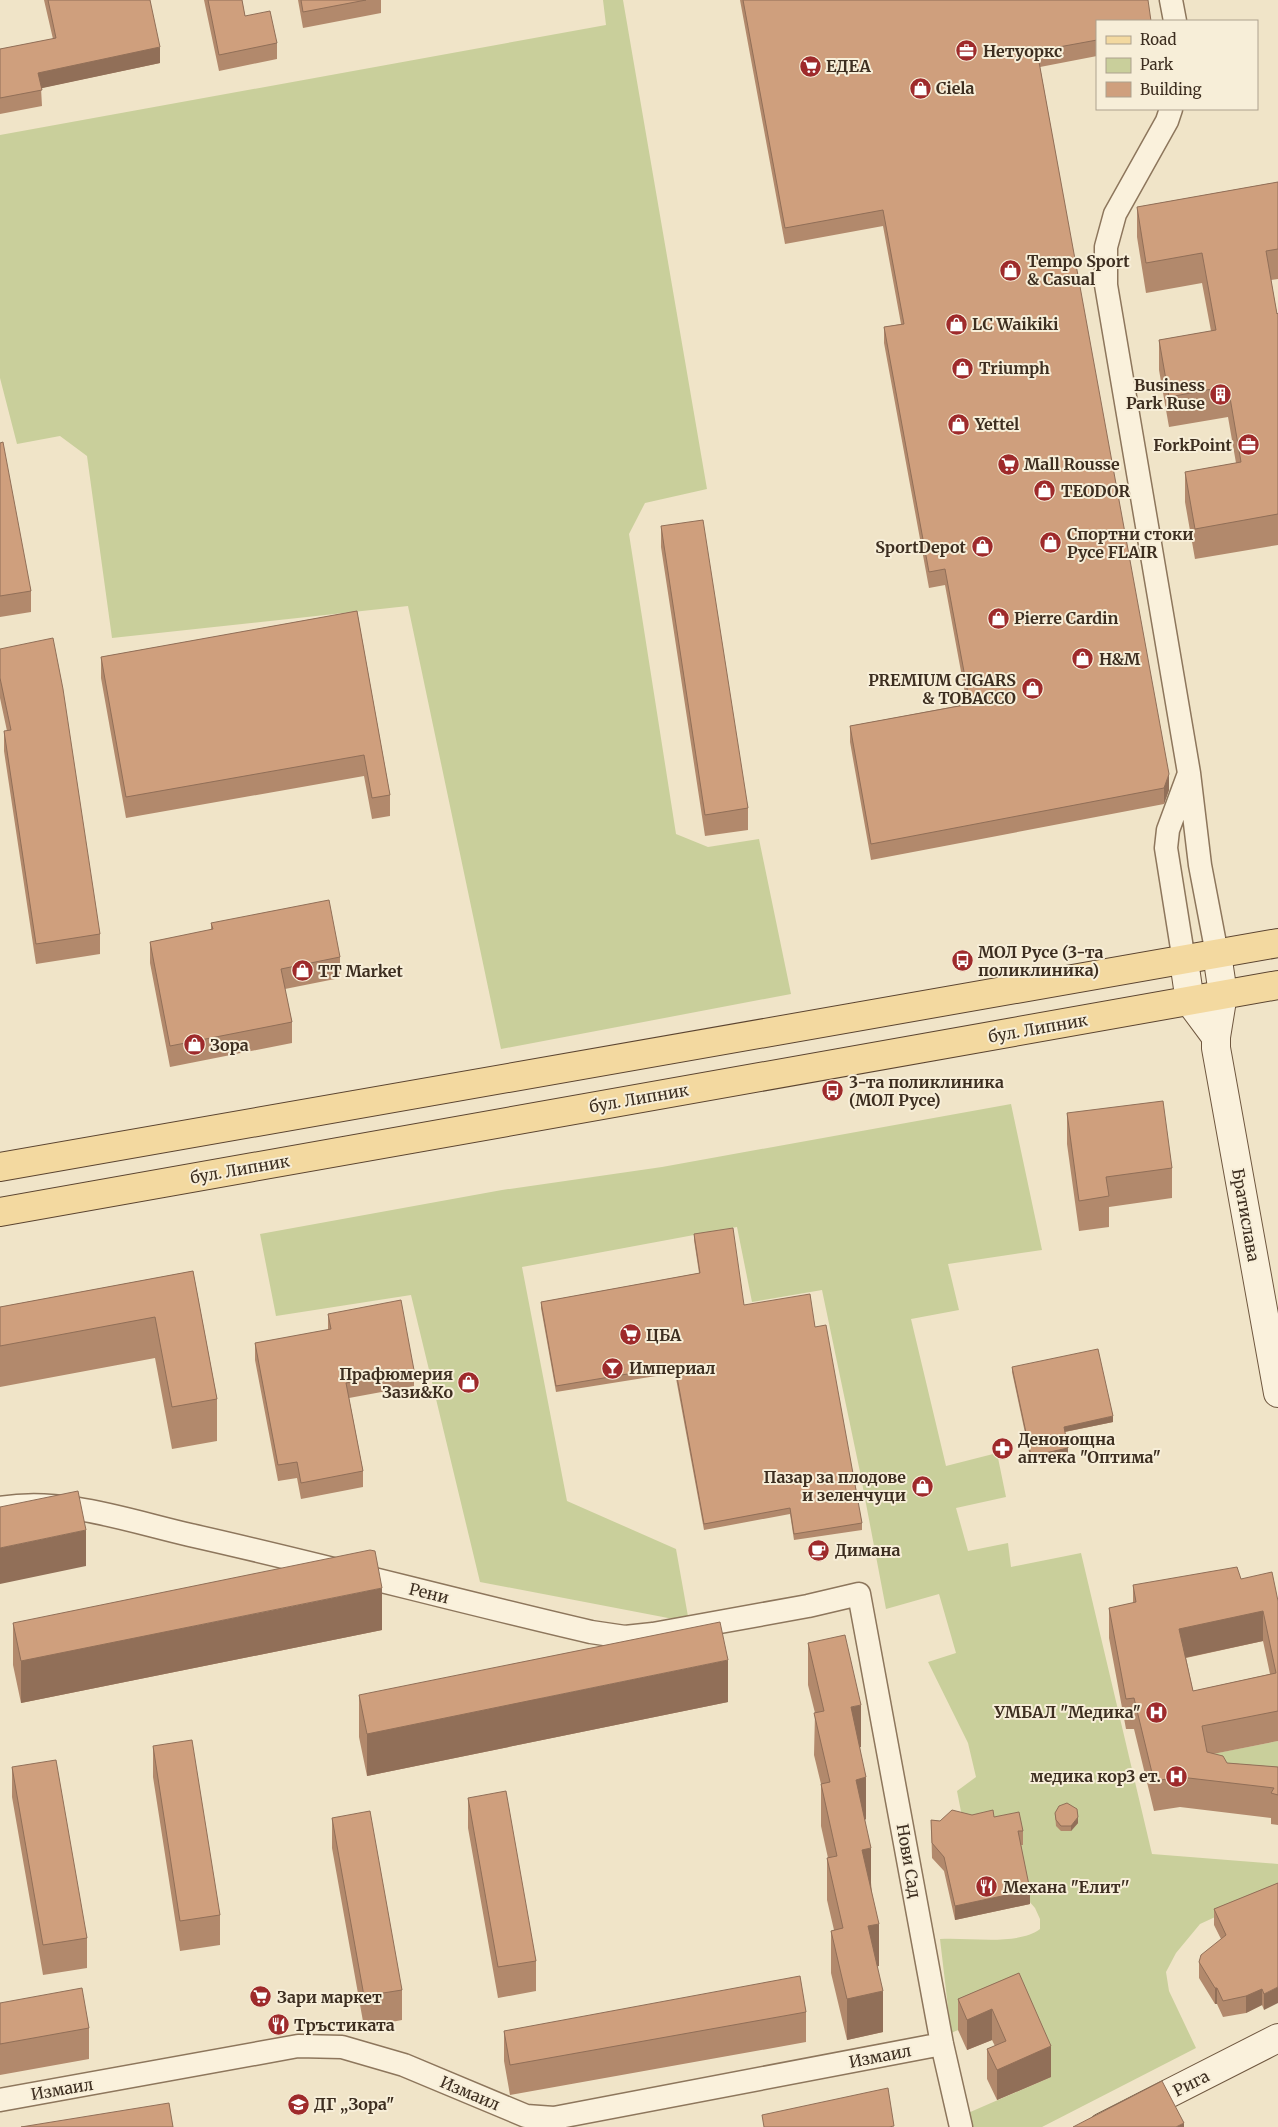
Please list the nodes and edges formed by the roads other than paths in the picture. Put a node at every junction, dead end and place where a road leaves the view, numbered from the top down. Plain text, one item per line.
1 (1171, 0) edge
2 (1175, 20) edge
3 (1171, 110) edge
4 (1189, 773) junction
5 (1278, 943) edge
6 (1218, 954) junction
7 (1184, 961) junction
8 (1278, 985) edge
9 (1223, 994) junction
10 (1190, 1002) junction
11 (1216, 1037) junction
12 (0, 1167) edge
13 (0, 1212) edge
14 (1278, 1393) edge
15 (0, 1508) edge
16 (859, 1594) joint
17 (1278, 2038) edge
18 (942, 2044) junction
19 (0, 2100) edge
20 (961, 2127) edge
21 (1103, 2127) edge

1 - 2 street
3 - 4 street
4 - 6 street
4 - 7 street
5 - 6 main road
6 - 7 main road
6 - 9 street
7 - 10 street
7 - 12 main road
8 - 9 main road, бул. Липник
9 - 10 main road, бул. Липник
9 - 11 street
10 - 11 street
10 - 13 main road, бул. Липник
11 - 14 street, Братислава
15 - 16 street, Рени
16 - 18 street, Нови Сад
17 - 21 street, Рига
18 - 19 street, Измаил
18 - 20 street, Нови Сад

